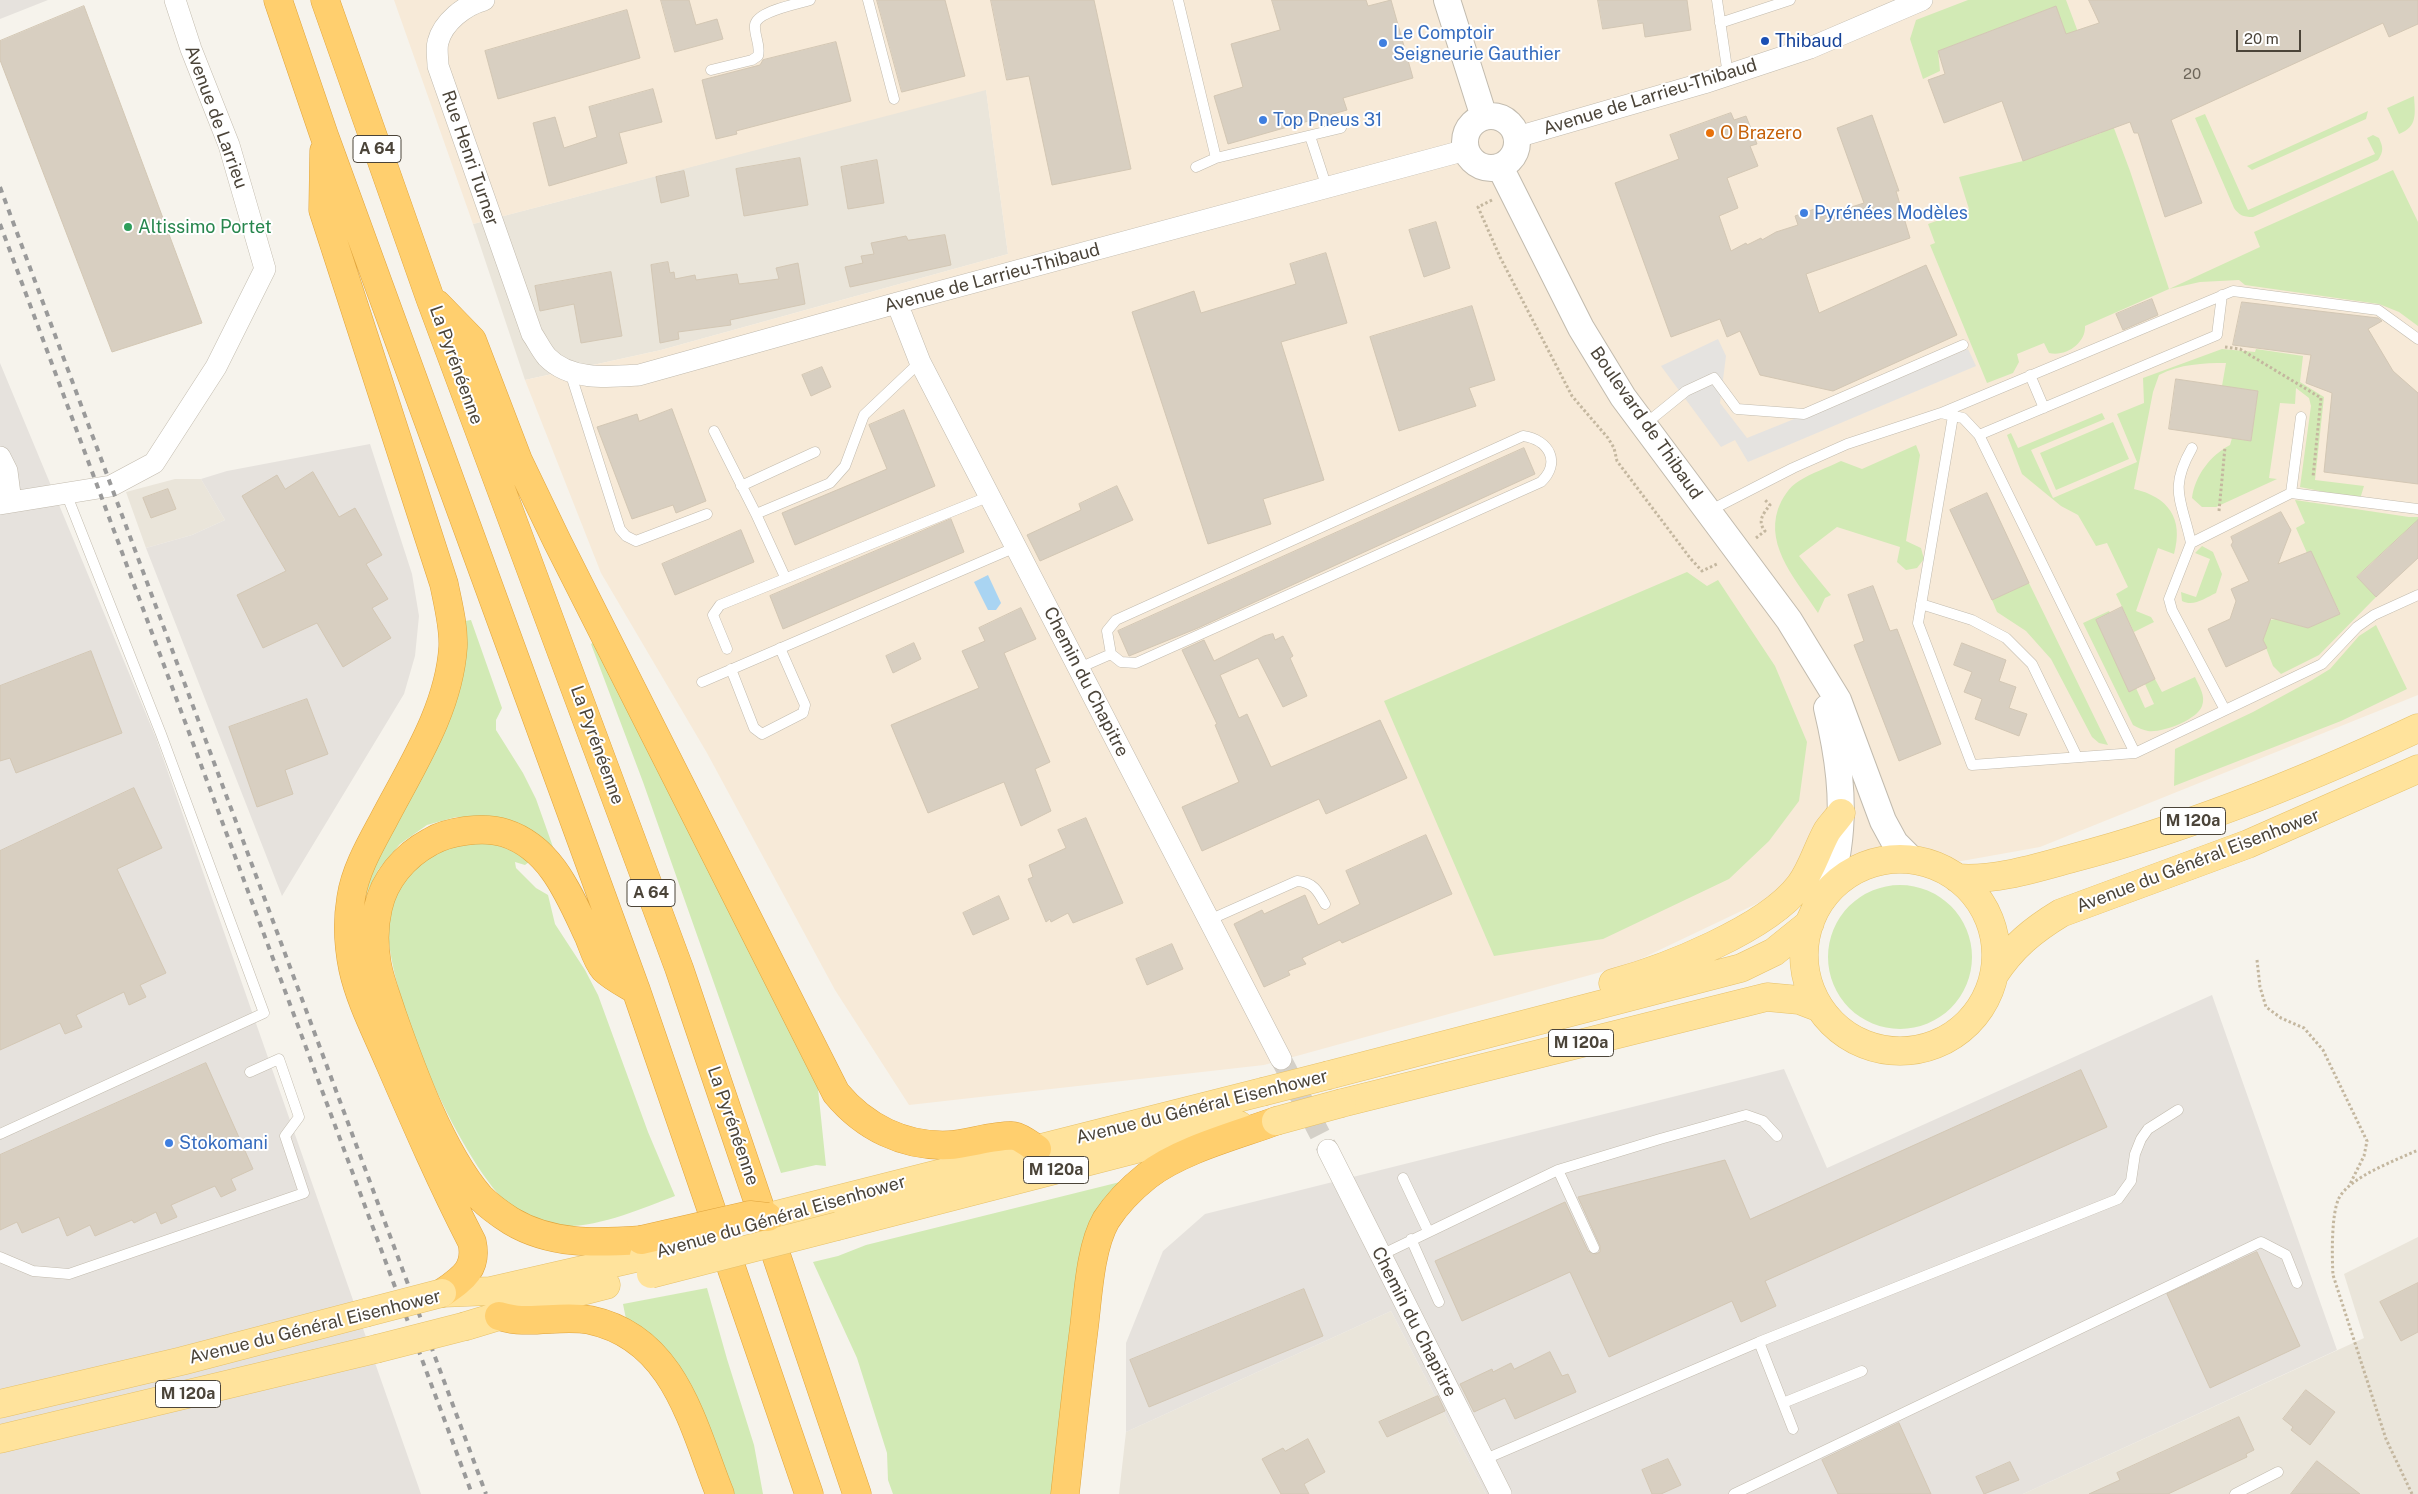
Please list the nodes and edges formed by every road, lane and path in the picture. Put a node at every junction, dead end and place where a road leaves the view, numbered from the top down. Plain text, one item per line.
1 (175, 0) edge
2 (278, 0) edge
3 (324, 0) edge
4 (484, 0) edge
5 (810, 0) edge
6 (868, 0) edge
7 (1178, 0) edge
8 (1447, 0) edge
9 (1717, 0) edge
10 (1790, 0) edge
11 (1922, 0) edge
12 (788, 3) edge
13 (1720, 23) junction
14 (711, 70) dead end
15 (1728, 75) junction
16 (894, 99) dead end
17 (1484, 117) junction
18 (1341, 128) dead end
19 (324, 135) junction
20 (1310, 136) junction
21 (1517, 137) junction
22 (1466, 150) junction
23 (1216, 158) junction
24 (1196, 167) dead end
25 (1500, 168) junction
26 (1327, 188) junction
27 (2222, 296) junction
28 (430, 298) junction
29 (897, 303) junction
30 (532, 334) joint
31 (2208, 339) junction
32 (2418, 339) edge
33 (1963, 345) dead end
34 (920, 362) junction
35 (570, 372) junction
36 (2030, 375) junction
37 (2044, 408) junction
38 (1940, 413) junction
39 (1953, 416) junction
40 (2301, 417) dead end
41 (1644, 424) junction
42 (714, 431) dead end
43 (1980, 435) junction
44 (2224, 447) dead end
45 (2192, 448) dead end
46 (815, 452) dead end
47 (0, 458) edge
48 (2313, 477) dead end
49 (742, 486) junction
50 (2291, 492) junction
51 (66, 493) junction
52 (990, 496) junction
53 (5, 503) edge
54 (2418, 509) edge
55 (1709, 511) junction
56 (706, 514) dead end
57 (756, 514) junction
58 (2217, 530) junction
59 (2191, 543) junction
60 (1016, 547) junction
61 (785, 577) junction
62 (2418, 595) edge
63 (1921, 604) junction
64 (780, 648) junction
65 (728, 649) dead end
66 (1111, 654) junction
67 (1815, 664) junction
68 (1079, 668) junction
69 (731, 669) junction
70 (702, 682) dead end
71 (2225, 710) junction
72 (2418, 728) edge
73 (2135, 753) junction
74 (2077, 757) junction
75 (2418, 768) edge
76 (1841, 813) junction
77 (1912, 860) junction
78 (1957, 878) junction
79 (1822, 899) junction
80 (1325, 904) dead end
81 (1209, 920) junction
82 (1810, 923) junction
83 (2257, 960) dead end
84 (1994, 975) junction
85 (636, 990) junction
86 (1820, 1008) junction
87 (1549, 1018) junction
88 (1281, 1059) tunnel mouth
89 (250, 1072) dead end
90 (2178, 1110) dead end
91 (1276, 1120) junction
92 (0, 1134) edge
93 (1777, 1136) dead end
94 (1037, 1149) junction
95 (1328, 1150) tunnel mouth
96 (2418, 1150) edge
97 (1558, 1170) junction
98 (1403, 1178) dead end
99 (2350, 1185) junction
100 (768, 1217) joint
101 (1428, 1231) junction
102 (1411, 1239) junction
103 (1594, 1248) dead end
104 (1381, 1255) junction
105 (0, 1256) edge
106 (645, 1257) junction
107 (2297, 1283) dead end
108 (442, 1293) junction
109 (1439, 1302) dead end
110 (499, 1316) junction
111 (1759, 1342) junction
112 (1862, 1371) dead end
113 (1783, 1403) junction
114 (0, 1404) edge
115 (1794, 1429) dead end
116 (0, 1439) edge
117 (1484, 1460) junction
118 (2278, 1472) dead end
119 (720, 1494) edge
120 (809, 1494) edge
121 (858, 1494) edge
122 (1065, 1494) edge
123 (1501, 1494) edge
124 (1734, 1494) edge
125 (2235, 1494) edge
126 (2412, 1494) edge

1 - 51 street, Avenue de Larrieu
2 - 19 highway, A 64
3 - 28 highway, La Pyrénéenne / A 64
4 - 30 street, Rue Henri Turner
5 - 12 lane
6 - 16 lane
7 - 23 lane
8 - 17 street
9 - 13 lane
10 - 13 lane
11 - 15 street, Avenue de Larrieu-Thibaud
12 - 14 lane
13 - 15 lane
15 - 21 street, Avenue de Larrieu-Thibaud
17 - 21 street
17 - 22 street
18 - 20 lane
19 - 85 highway, A 64
19 - 108 highway
20 - 23 lane
20 - 26 lane
21 - 25 street
22 - 25 street
22 - 26 street, Avenue de Larrieu-Thibaud
23 - 24 lane
25 - 41 street, Boulevard de Thibaud
26 - 29 street, Avenue de Larrieu-Thibaud
27 - 31 lane
27 - 32 lane
27 - 36 lane
28 - 94 highway
28 - 121 highway, La Pyrénéenne / A 64
29 - 34 street, Chemin du Chapitre
29 - 35 street, Avenue de Larrieu-Thibaud
30 - 35 street, Avenue de Larrieu-Thibaud
31 - 37 lane
31 - 48 path
33 - 41 lane
34 - 52 street, Chemin du Chapitre
34 - 57 lane
35 - 56 lane
36 - 37 lane
36 - 38 lane
37 - 43 lane
38 - 39 lane
38 - 55 lane
39 - 43 lane
39 - 63 lane
40 - 50 lane
41 - 55 street, Boulevard de Thibaud
42 - 49 lane
43 - 73 lane
44 - 58 path
45 - 59 lane
46 - 49 lane
47 - 53 street
49 - 57 lane
50 - 54 lane
50 - 58 lane
51 - 53 street, Avenue de Larrieu
51 - 92 lane
52 - 60 street, Chemin du Chapitre
52 - 61 lane
55 - 67 street, Boulevard de Thibaud
57 - 61 lane
58 - 59 lane
59 - 71 lane
60 - 64 lane
60 - 68 street, Chemin du Chapitre
61 - 65 lane
62 - 71 lane
63 - 74 lane
63 - 74 lane
64 - 69 lane
64 - 69 lane
66 - 66 lane
66 - 68 lane
67 - 76 street, Boulevard de Thibaud
67 - 77 street, Boulevard de Thibaud
68 - 81 street, Chemin du Chapitre
69 - 70 lane
71 - 73 lane
72 - 78 main road, M 120a
73 - 74 lane
75 - 84 main road, Avenue du Général Eisenhower / M 120a
76 - 79 street, Boulevard de Thibaud
76 - 87 main road
77 - 78 main road
77 - 79 main road
78 - 84 main road
79 - 82 main road
80 - 81 lane
81 - 88 street, Chemin du Chapitre
82 - 86 main road
82 - 87 main road, Avenue du Général Eisenhower / M 120a
83 - 99 path
84 - 86 main road
85 - 106 highway
85 - 120 highway, A 64
86 - 91 main road, Avenue du Général Eisenhower / M 120a, bridge
87 - 94 main road, Avenue du Général Eisenhower / M 120a, bridge
89 - 105 lane
90 - 111 lane
91 - 106 main road, Avenue du Général Eisenhower / M 120a, bridge
91 - 122 highway
93 - 97 lane
94 - 100 main road, Avenue du Général Eisenhower / M 120a
95 - 104 street, Chemin du Chapitre
96 - 99 path
97 - 101 lane
97 - 103 lane
98 - 101 lane
99 - 126 path
100 - 106 highway, bridge
101 - 102 lane
102 - 104 lane
102 - 109 lane
104 - 117 street, Chemin du Chapitre
106 - 108 main road, Avenue du Général Eisenhower / M 120a
106 - 110 main road, Avenue du Général Eisenhower / M 120a
107 - 124 lane
108 - 114 main road, Avenue du Général Eisenhower / M 120a, bridge
110 - 116 main road, Avenue du Général Eisenhower / M 120a, bridge
110 - 119 highway
111 - 113 lane
111 - 117 lane
112 - 113 lane
113 - 115 lane
117 - 123 street, Chemin du Chapitre
118 - 125 lane

